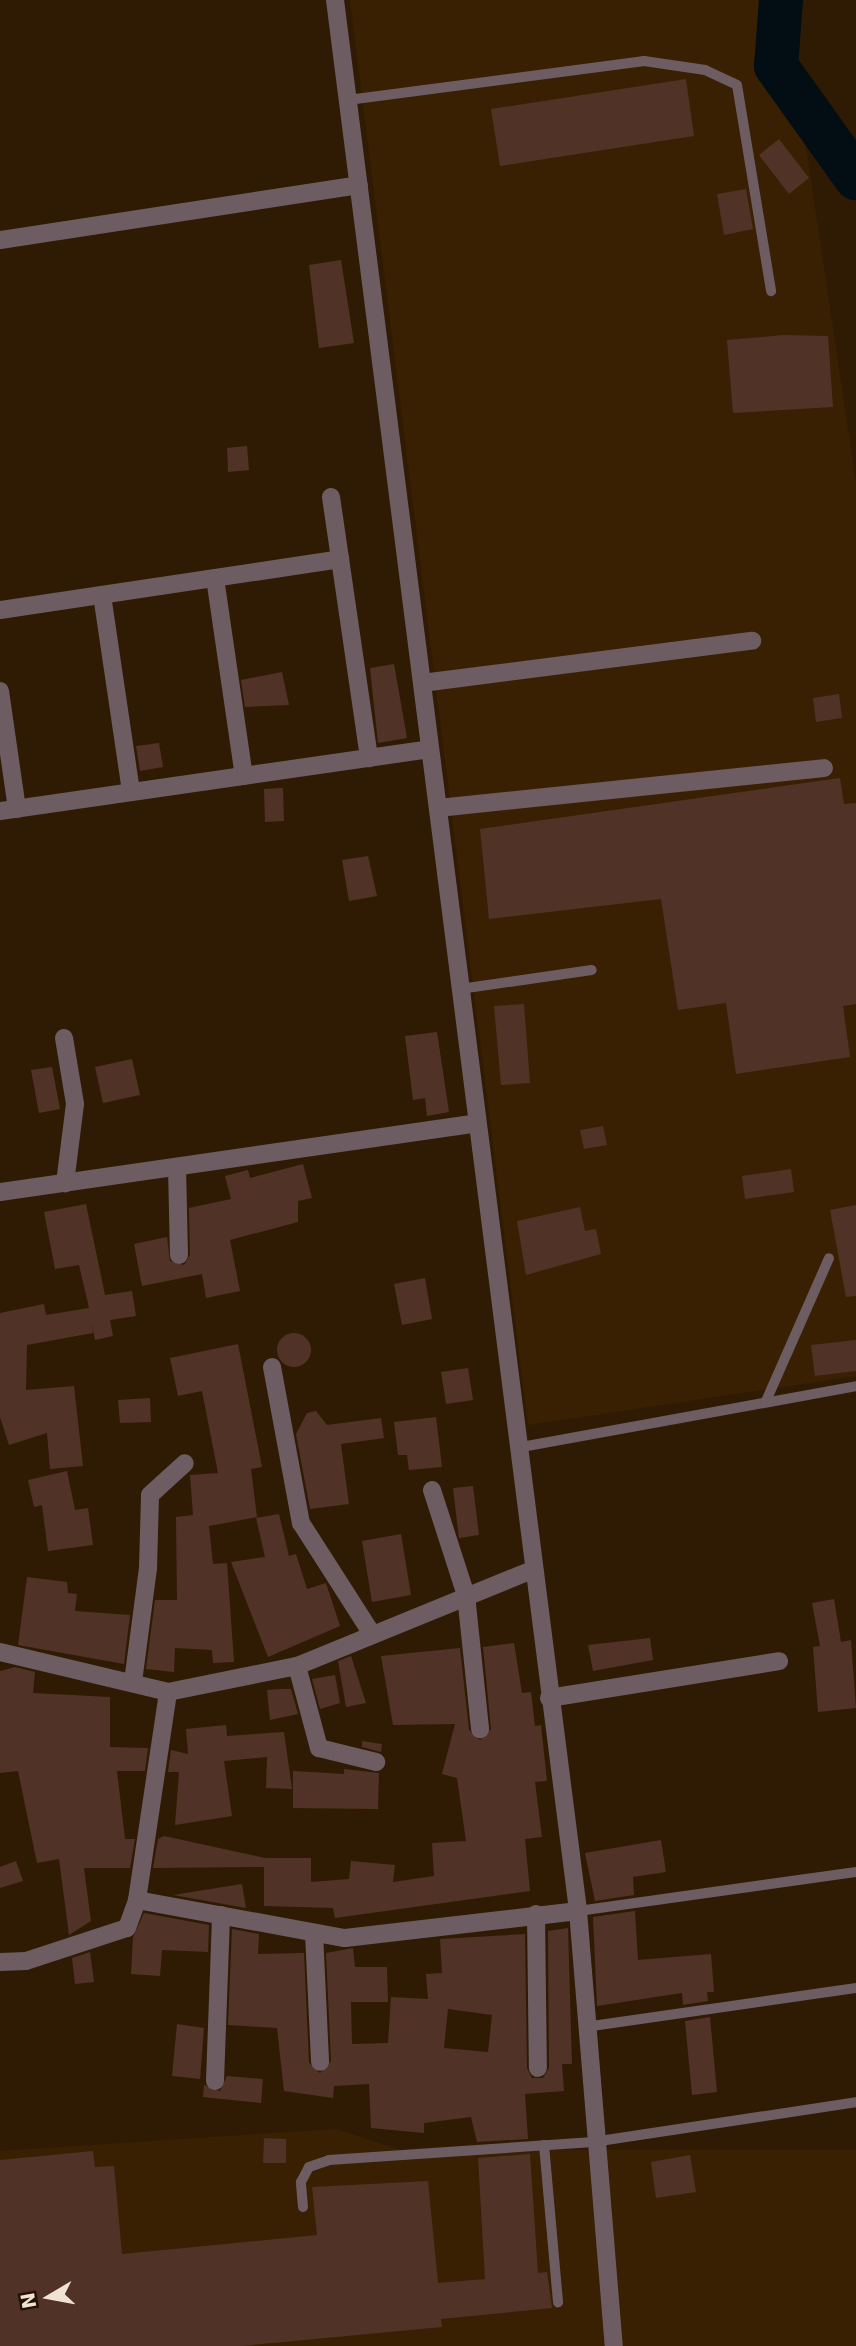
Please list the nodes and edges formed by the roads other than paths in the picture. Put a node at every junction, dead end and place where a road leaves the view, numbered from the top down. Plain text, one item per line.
1 (335, 0) edge
2 (348, 100) junction
3 (359, 185) junction
4 (0, 240) edge
5 (771, 291) dead end
6 (331, 497) dead end
7 (340, 559) junction
8 (215, 578) junction
9 (102, 595) junction
10 (0, 610) edge
11 (752, 641) dead end
12 (422, 683) junction
13 (0, 691) edge
14 (430, 749) junction
15 (369, 758) junction
16 (824, 768) dead end
17 (244, 776) junction
18 (131, 792) junction
19 (438, 808) junction
20 (9, 810) edge
21 (592, 970) dead end
22 (460, 989) junction
23 (64, 1038) dead end
24 (477, 1123) junction
25 (177, 1167) junction
26 (65, 1183) junction
27 (0, 1192) edge
28 (179, 1255) dead end
29 (829, 1258) dead end
30 (272, 1367) dead end
31 (856, 1386) edge
32 (766, 1401) junction
33 (516, 1448) junction
34 (185, 1463) dead end
35 (432, 1490) dead end
36 (532, 1570) junction
37 (466, 1595) junction
38 (372, 1634) junction
39 (0, 1652) edge
40 (779, 1661) dead end
41 (297, 1666) junction
42 (132, 1682) junction
43 (168, 1692) junction
44 (549, 1698) junction
45 (480, 1729) dead end
46 (376, 1762) dead end
47 (856, 1872) edge
48 (138, 1900) junction
49 (578, 1911) junction
50 (221, 1914) junction
51 (536, 1914) junction
52 (314, 1933) junction
53 (0, 1962) edge
54 (856, 1988) edge
55 (584, 2027) junction
56 (320, 2062) dead end
57 (538, 2068) dead end
58 (215, 2081) dead end
59 (856, 2102) edge
60 (593, 2142) junction
61 (544, 2145) junction
62 (303, 2207) dead end
63 (558, 2302) dead end
64 (614, 2346) edge

1 - 2 street
2 - 3 street
2 - 5 lane
3 - 4 street
3 - 12 street
6 - 7 street
7 - 8 street
7 - 15 street
8 - 9 street
8 - 17 street
9 - 10 street
9 - 18 street
11 - 12 street
12 - 14 street
13 - 20 street
14 - 15 street
14 - 19 street
15 - 17 street
16 - 19 street
17 - 18 street
18 - 20 street
19 - 22 street
21 - 22 lane
22 - 24 street
23 - 26 street
24 - 25 street
24 - 33 street
25 - 26 street
25 - 28 street
26 - 27 street
29 - 32 lane
30 - 38 street
31 - 32 lane
32 - 33 lane
33 - 36 street
34 - 42 street
35 - 37 street
36 - 37 street
36 - 44 street
37 - 38 street
37 - 45 street
38 - 41 street
39 - 42 street
40 - 44 street
41 - 43 street
41 - 46 street
42 - 43 street
43 - 48 street
44 - 49 street
47 - 49 lane
48 - 50 street
48 - 53 street
49 - 51 street
49 - 55 street
50 - 52 street
50 - 58 street
51 - 52 street
51 - 57 street
52 - 56 street
54 - 55 lane
55 - 60 street
59 - 60 lane
60 - 61 lane
60 - 64 street
61 - 62 lane
61 - 63 lane

